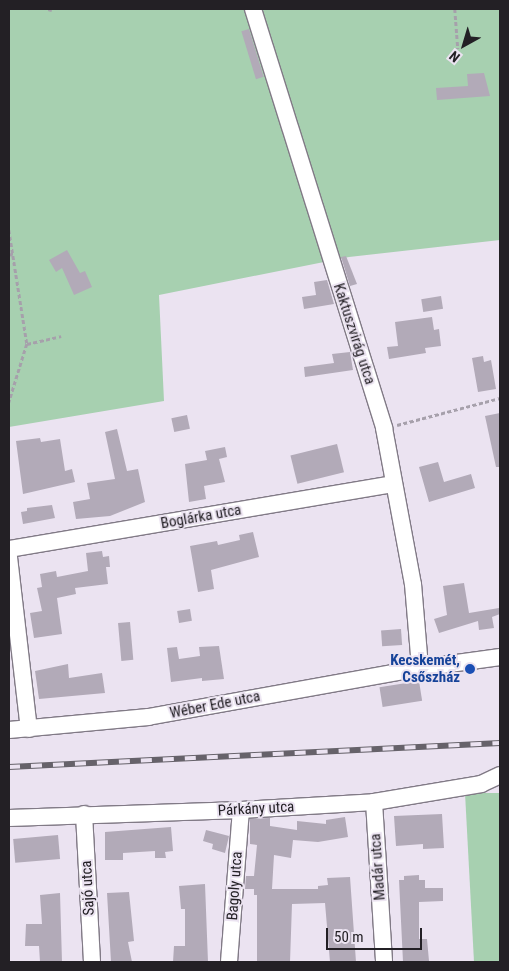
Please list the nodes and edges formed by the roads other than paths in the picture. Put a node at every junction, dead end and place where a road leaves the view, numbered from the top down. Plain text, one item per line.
1 (253, 9) edge
2 (394, 484) junction
3 (9, 549) edge
4 (9, 557) edge
5 (500, 657) edge
6 (420, 668) junction
7 (9, 730) edge
8 (29, 730) junction
9 (500, 775) edge
10 (374, 802) junction
11 (240, 810) junction
12 (84, 814) junction
13 (9, 818) edge
14 (92, 962) edge
15 (229, 962) edge
16 (384, 962) edge

1 - 2 street, Kaktuszvirág utca
2 - 3 street, Boglárka utca
2 - 6 street, Kaktuszvirág utca
4 - 8 street
5 - 6 street, Wéber Ede utca
6 - 8 street, Wéber Ede utca
7 - 8 street, Wéber Ede utca
9 - 10 street, Párkány utca
10 - 11 street, Párkány utca
10 - 16 street, Madár utca
11 - 12 street, Párkány utca
11 - 15 street, Bagoly utca
12 - 13 street, Párkány utca
12 - 14 street, Sajó utca

